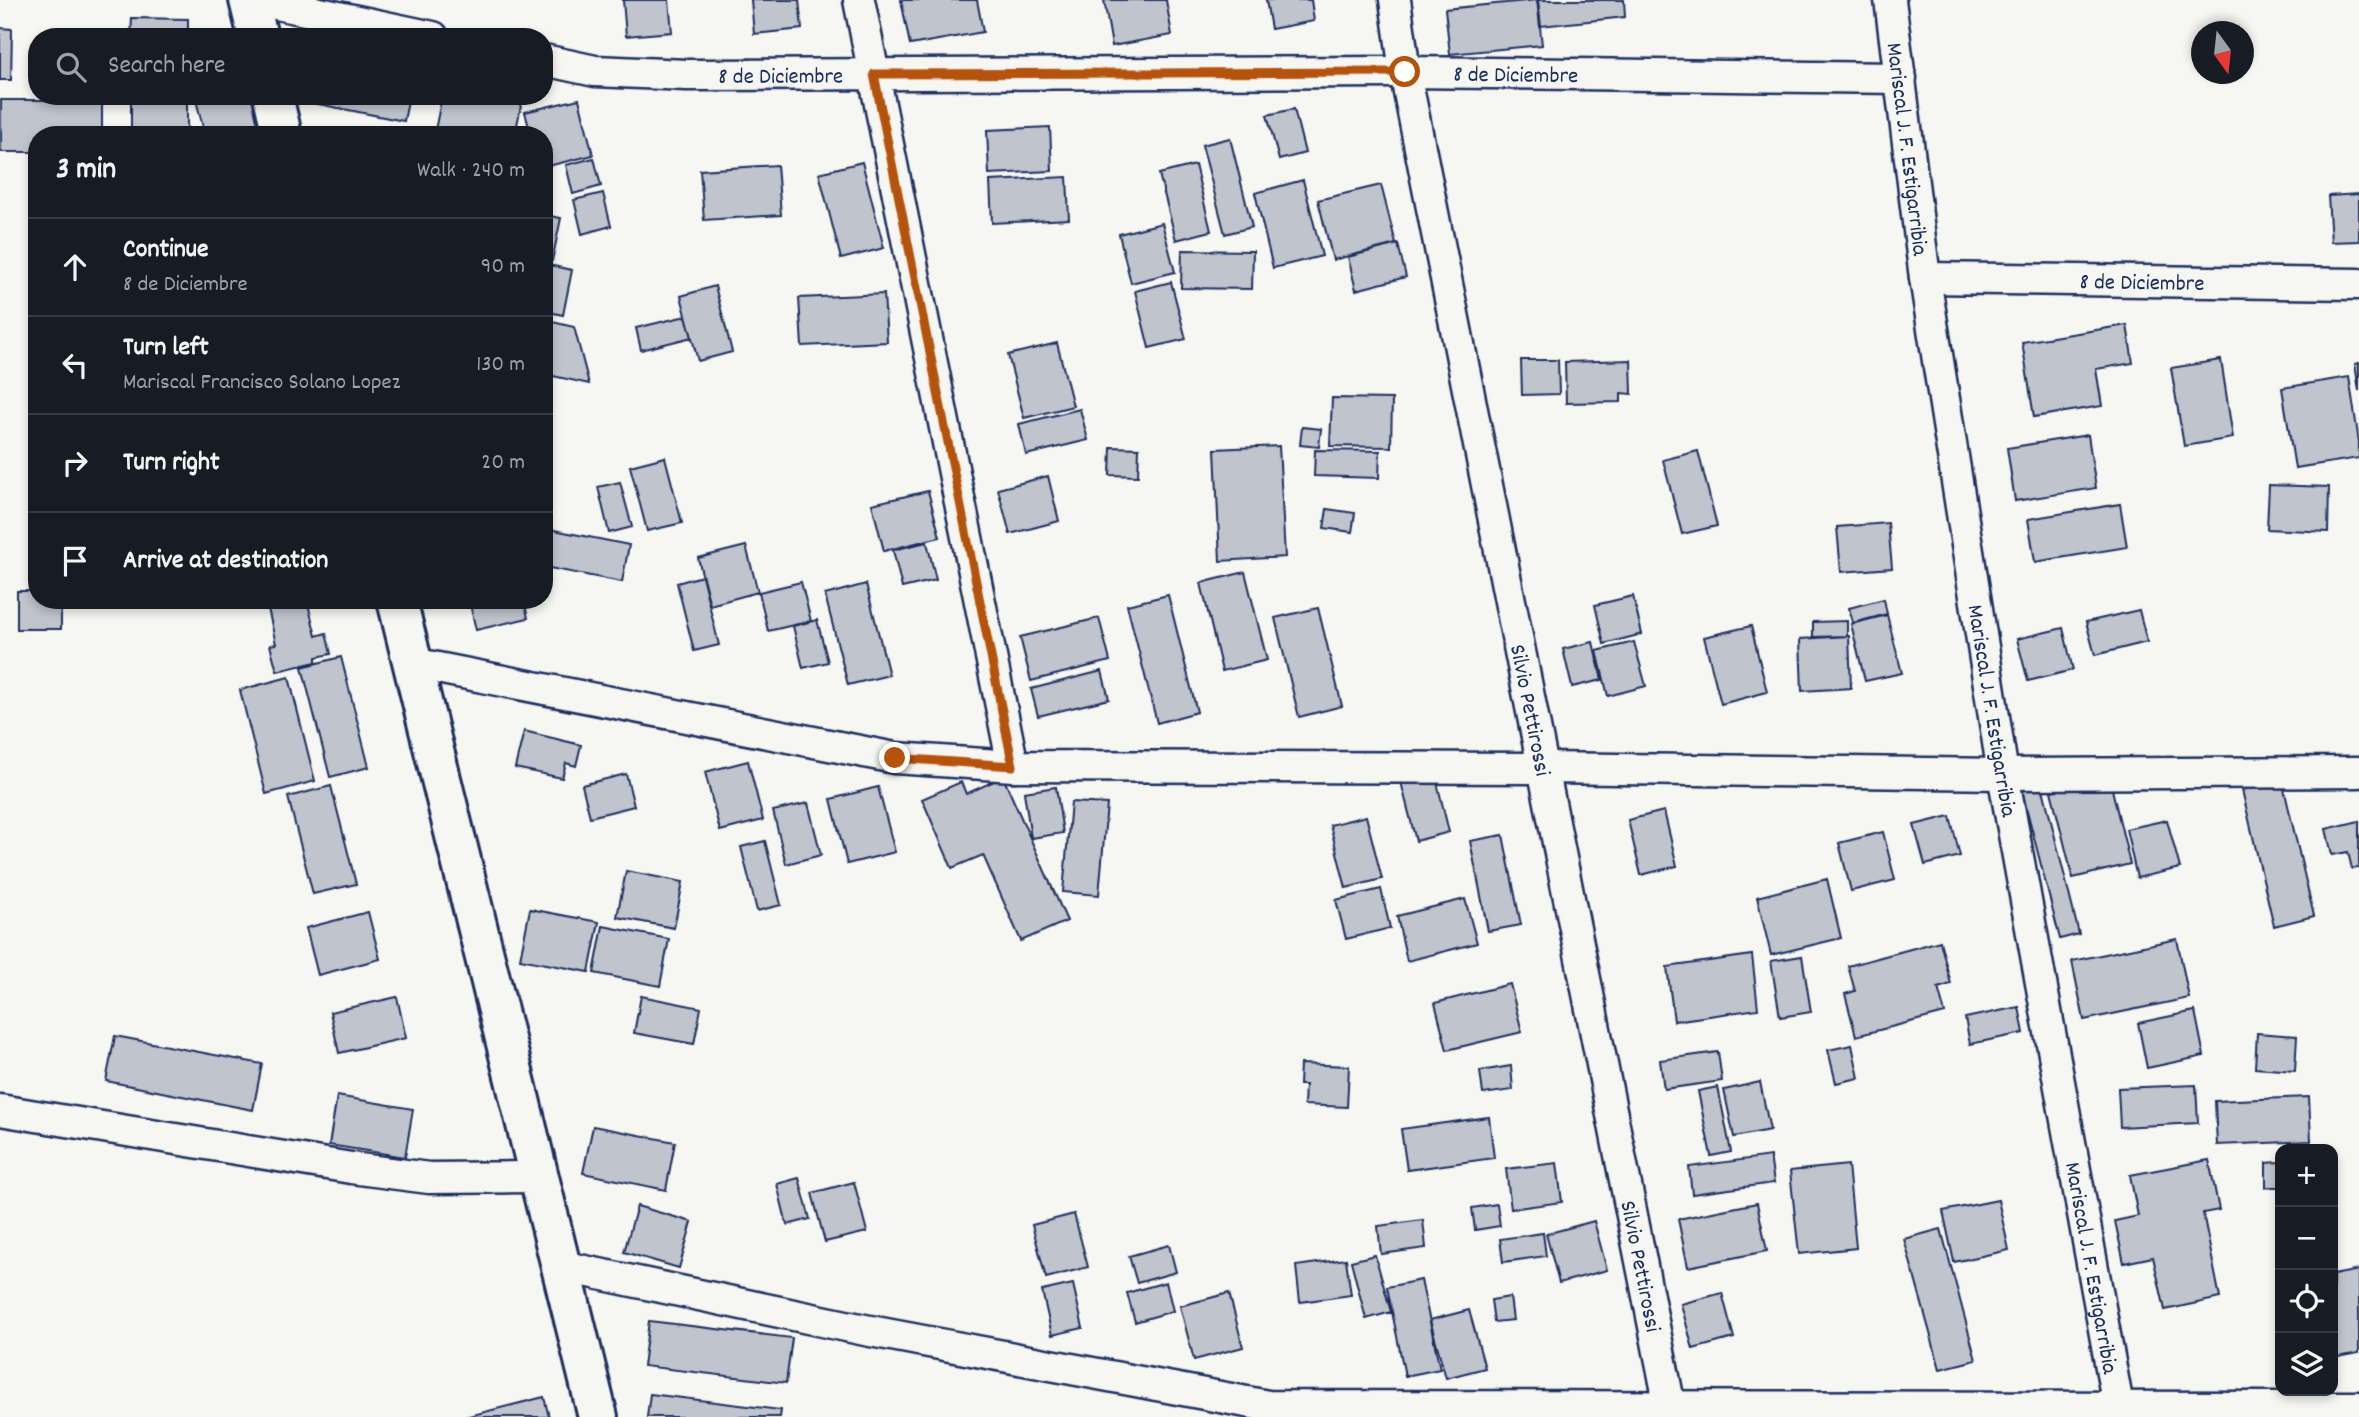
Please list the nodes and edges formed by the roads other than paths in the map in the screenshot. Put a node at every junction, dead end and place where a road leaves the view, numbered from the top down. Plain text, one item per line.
1 (249, 0) edge
2 (258, 0) edge
3 (859, 0) edge
4 (1395, 0) edge
5 (1890, 0) edge
6 (256, 28) edge
7 (390, 28) edge
8 (553, 62) edge
9 (1405, 72) junction
10 (874, 74) junction
11 (1901, 78) junction
12 (274, 105) edge
13 (280, 126) edge
14 (1925, 278) junction
15 (2359, 284) edge
16 (399, 609) edge
17 (412, 663) junction
18 (1013, 766) junction
19 (1543, 768) junction
20 (2359, 772) edge
21 (2003, 774) junction
22 (0, 1110) edge
23 (539, 1177) junction
24 (561, 1266) junction
25 (2359, 1407) edge
26 (1670, 1411) edge
27 (2119, 1411) edge
28 (598, 1417) edge

1 - 6 main road
2 - 7 street
3 - 10 street
4 - 9 street, Silvio Pettirossi
5 - 11 street, Mariscal J. F. Estigarribia
8 - 10 street, 8 de Diciembre
9 - 10 street, 8 de Diciembre
9 - 11 street, 8 de Diciembre
9 - 19 street, Silvio Pettirossi
10 - 18 street
11 - 14 street, Mariscal J. F. Estigarribia
12 - 13 main road
14 - 15 street, 8 de Diciembre
14 - 21 street, Mariscal J. F. Estigarribia
16 - 17 main road
17 - 18 street
17 - 23 main road
18 - 19 street
19 - 21 street
19 - 26 street, Silvio Pettirossi
20 - 21 street
21 - 27 street, Mariscal J. F. Estigarribia
22 - 23 street
23 - 24 main road
24 - 26 street
24 - 28 main road
25 - 27 street
26 - 27 street

